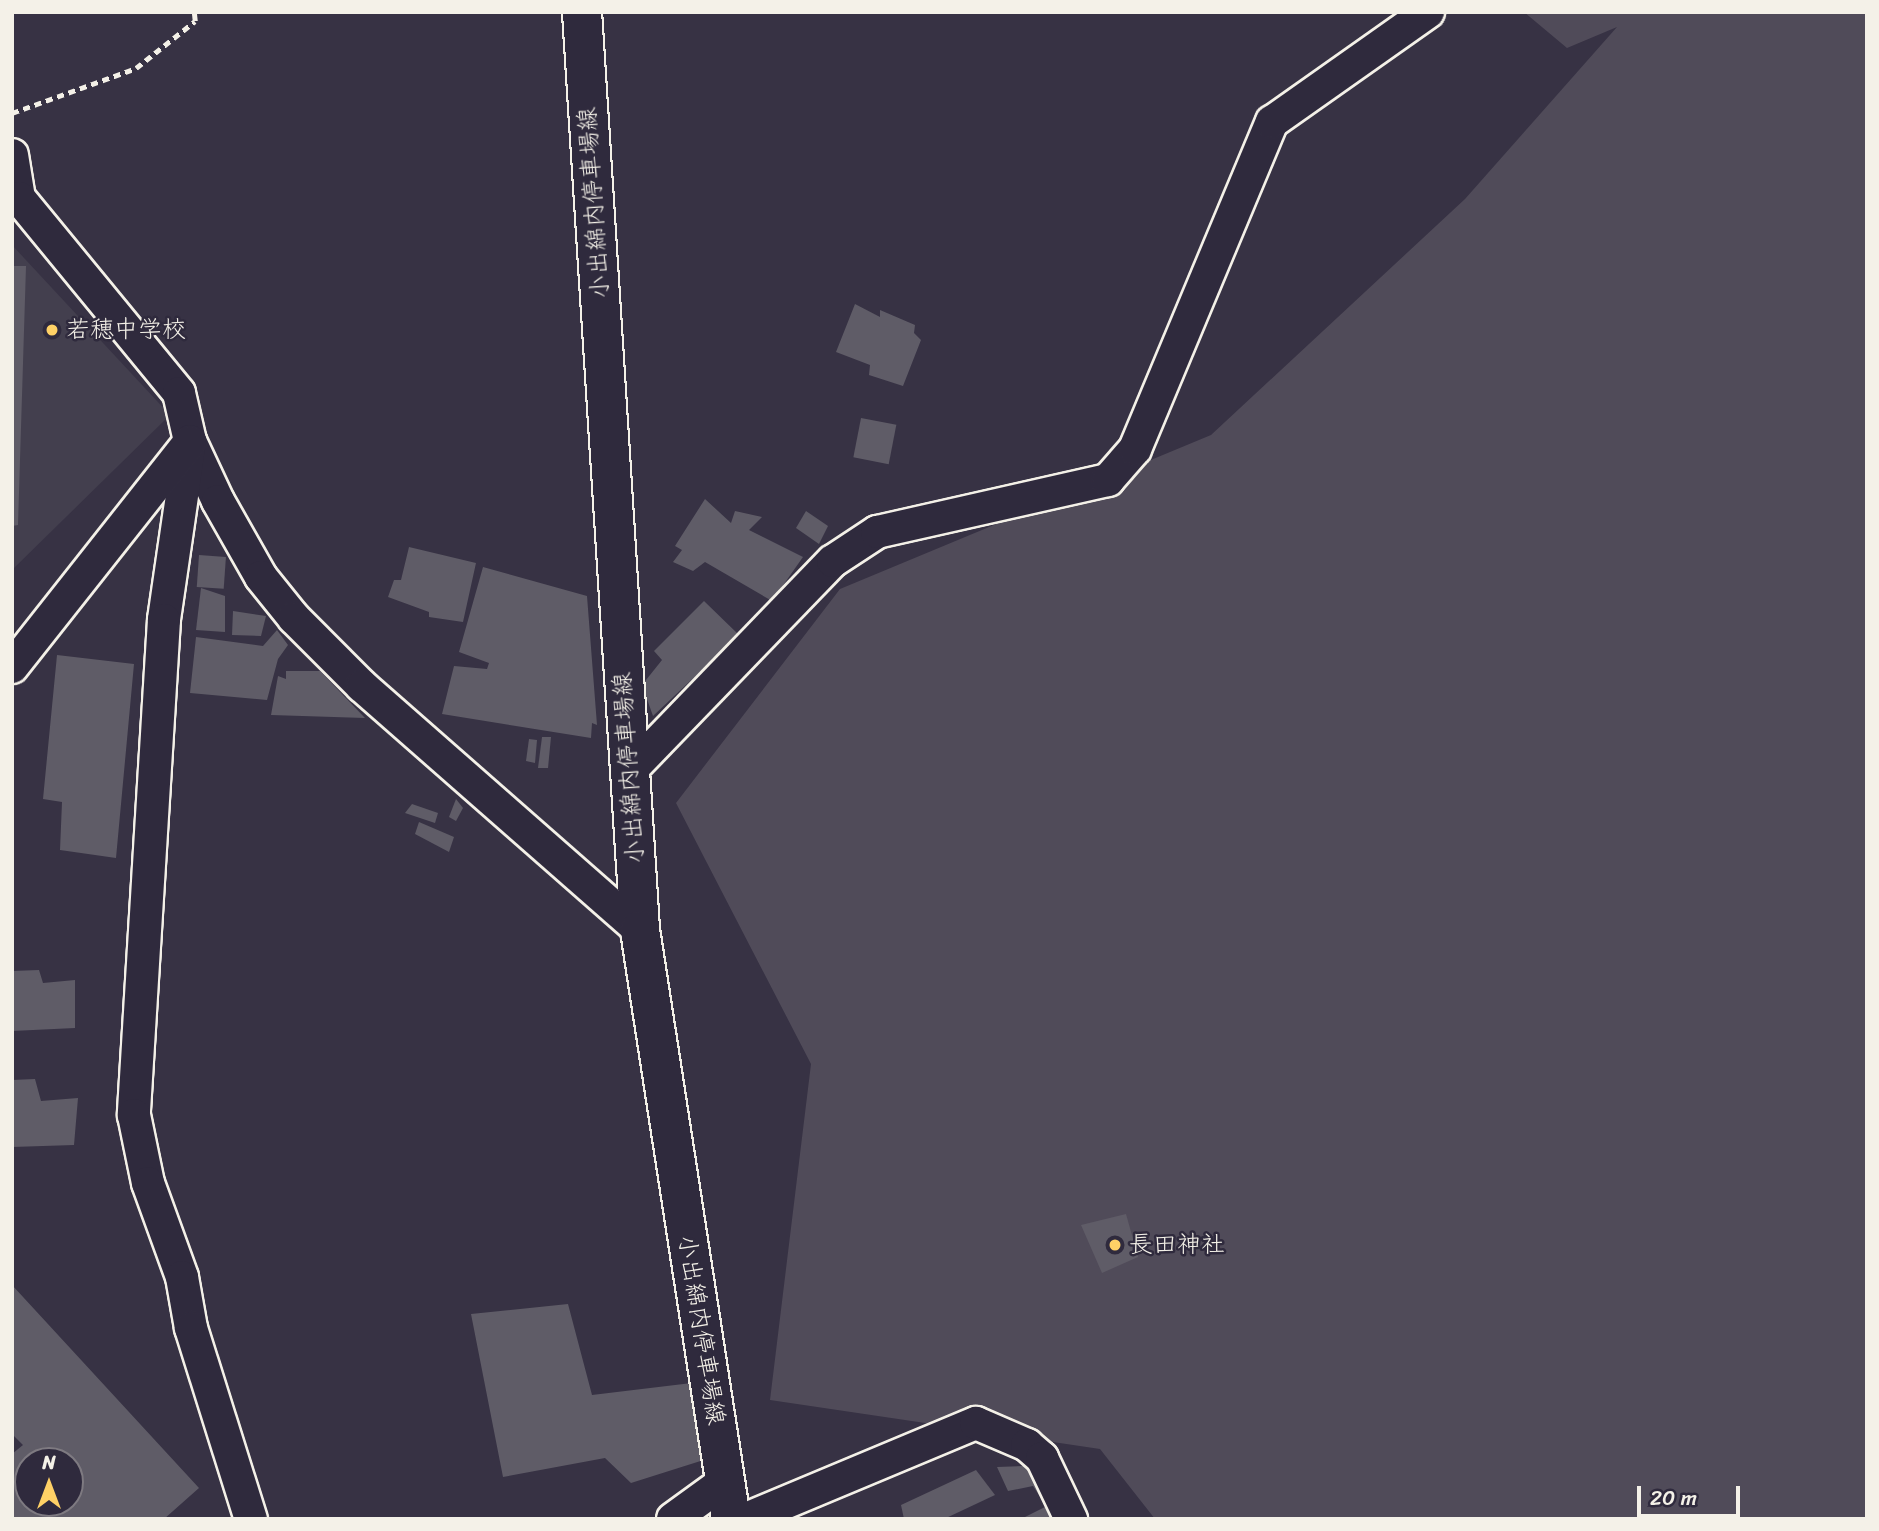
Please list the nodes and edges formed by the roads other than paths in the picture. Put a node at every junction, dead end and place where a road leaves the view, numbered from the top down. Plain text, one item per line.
1 (582, 12) edge
2 (1428, 12) edge
3 (12, 155) edge
4 (190, 441) junction
5 (12, 667) edge
6 (629, 772) junction
7 (640, 930) junction
8 (724, 1482) junction
9 (251, 1519) edge
10 (673, 1519) edge
11 (731, 1519) edge
12 (746, 1519) edge
13 (1071, 1519) edge

1 - 6 main road, 小出綿内停車場線
2 - 6 street
3 - 4 street
4 - 5 street
4 - 7 street
4 - 9 street
6 - 7 main road, 小出綿内停車場線
7 - 8 main road, 小出綿内停車場線
8 - 10 street
8 - 11 main road, 小出綿内停車場線
12 - 13 street

